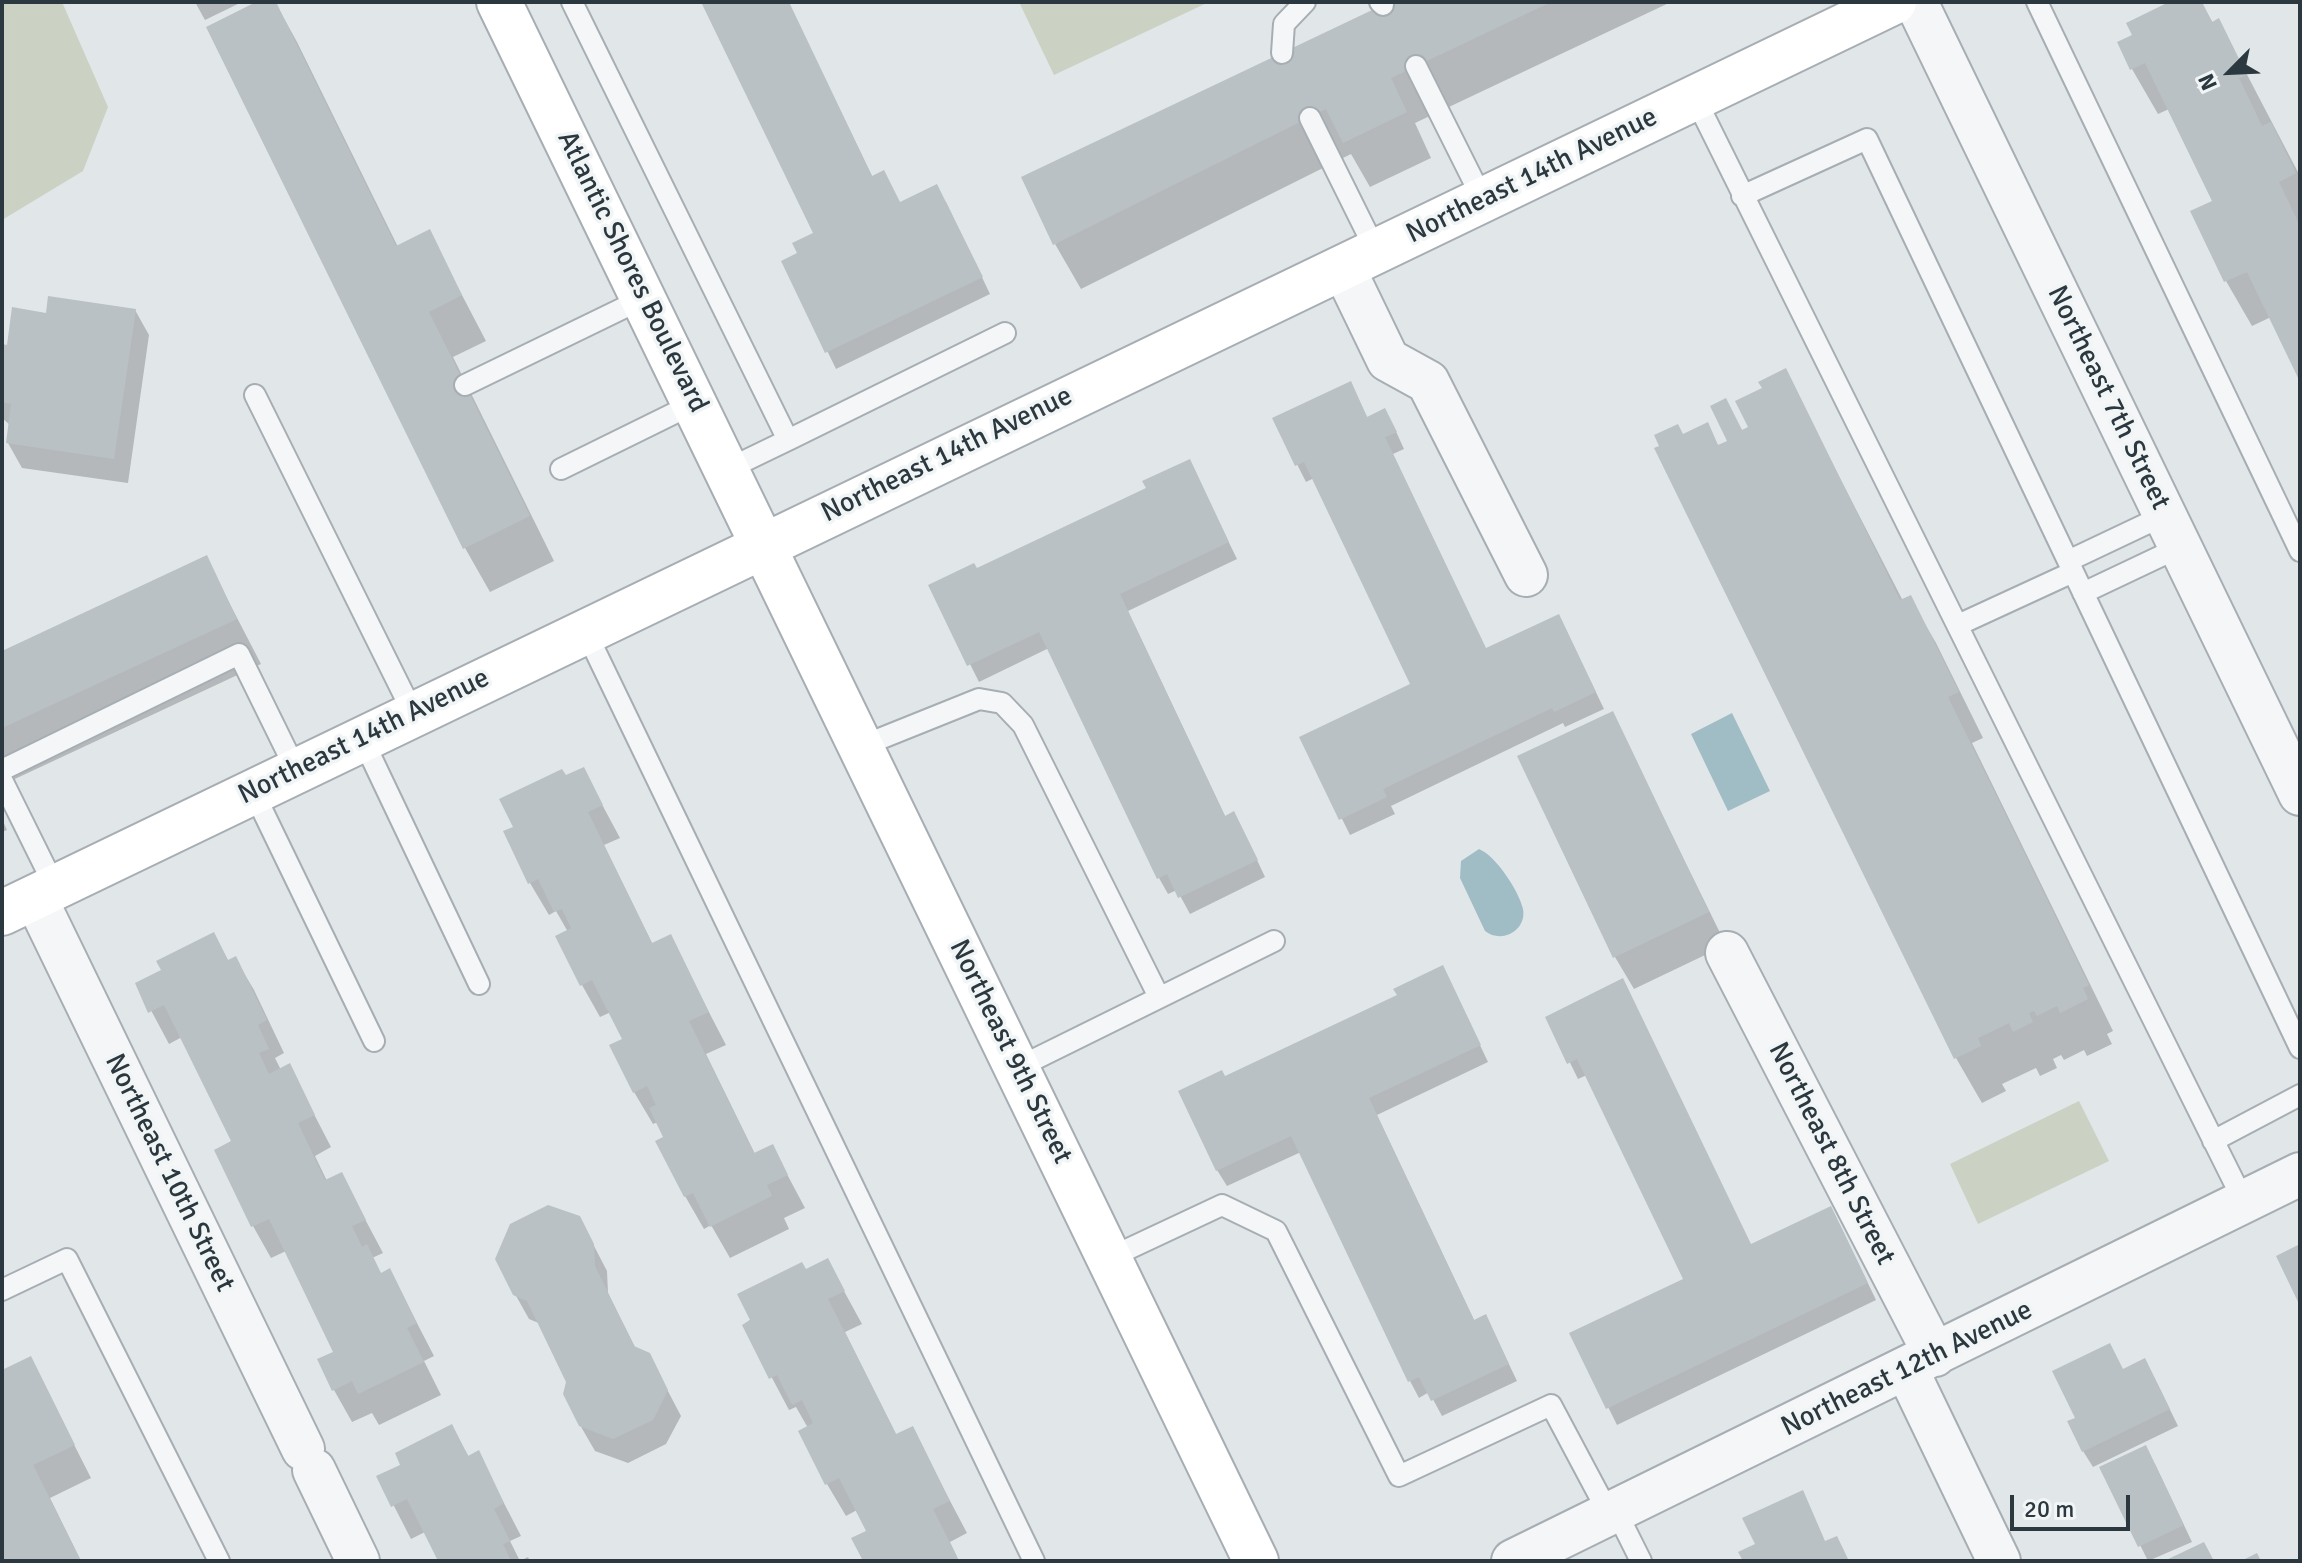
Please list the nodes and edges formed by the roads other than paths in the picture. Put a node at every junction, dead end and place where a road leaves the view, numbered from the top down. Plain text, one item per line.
1 (499, 2) edge
2 (572, 2) edge
3 (1305, 2) edge
4 (1894, 2) edge
5 (1916, 2) edge
6 (2037, 2) edge
7 (1282, 53) dead end
8 (1416, 66) dead end
9 (1695, 98) junction
10 (1310, 118) dead end
11 (1742, 196) junction
12 (1482, 198) junction
13 (1359, 259) junction
14 (644, 298) junction
15 (1005, 333) dead end
16 (465, 385) dead end
17 (255, 395) dead end
18 (695, 403) junction
19 (788, 440) junction
20 (561, 469) dead end
21 (728, 469) junction
22 (2172, 531) junction
23 (764, 543) junction
24 (2300, 551) edge
25 (2070, 567) junction
26 (1526, 575) dead end
27 (2083, 593) junction
28 (1958, 625) junction
29 (585, 630) junction
30 (413, 713) junction
31 (362, 738) junction
32 (862, 746) junction
33 (2, 770) edge
34 (296, 770) junction
35 (2, 780) edge
36 (253, 791) junction
37 (2300, 794) edge
38 (31, 899) edge
39 (1274, 941) dead end
40 (1727, 953) dead end
41 (479, 984) dead end
42 (1159, 997) junction
43 (374, 1041) dead end
44 (2300, 1048) edge
45 (1017, 1068) junction
46 (2300, 1095) edge
47 (2213, 1141) junction
48 (2300, 1174) edge
49 (2244, 1202) junction
50 (1109, 1258) junction
51 (2, 1290) edge
52 (1921, 1362) junction
53 (1613, 1512) junction
54 (219, 1561) edge
55 (358, 1561) edge
56 (1034, 1561) edge
57 (1256, 1561) edge
58 (1513, 1561) edge
59 (1641, 1561) edge
60 (1999, 1561) edge

1 - 14 street, Atlantic Shores Boulevard
2 - 19 lane
3 - 7 lane
4 - 9 street, Northeast 14th Avenue
5 - 22 street, Northeast 7th Street
6 - 24 lane
8 - 12 lane
9 - 11 lane
9 - 12 street, Northeast 14th Avenue
10 - 13 lane
11 - 25 lane
11 - 28 lane
12 - 13 street, Northeast 14th Avenue
13 - 23 street, Northeast 14th Avenue
13 - 26 street
14 - 16 lane
14 - 18 street, Atlantic Shores Boulevard
15 - 19 lane
17 - 30 lane
18 - 20 lane
18 - 21 street, Atlantic Shores Boulevard
19 - 21 lane
21 - 23 street, Atlantic Shores Boulevard
22 - 25 lane
22 - 27 lane
22 - 37 street, Northeast 7th Street
23 - 29 street, Northeast 14th Avenue
23 - 32 street, Northeast 9th Street
25 - 27 lane
25 - 28 lane
27 - 44 lane
28 - 47 lane
29 - 30 street, Northeast 14th Avenue
29 - 56 lane
30 - 31 street, Northeast 14th Avenue
31 - 34 street, Northeast 14th Avenue
31 - 41 lane
32 - 42 lane
32 - 45 street, Northeast 9th Street
33 - 34 lane
34 - 36 street, Northeast 14th Avenue
35 - 38 lane
36 - 38 street, Northeast 14th Avenue
36 - 43 lane
38 - 55 street, Northeast 10th Street
39 - 42 lane
40 - 52 street, Northeast 8th Street
42 - 45 lane
45 - 50 street, Northeast 9th Street
46 - 47 lane
47 - 49 lane
48 - 49 street, Northeast 12th Avenue
49 - 52 street, Northeast 12th Avenue
50 - 53 lane
50 - 57 street, Northeast 9th Street
51 - 54 lane
52 - 53 street, Northeast 12th Avenue
52 - 60 street, Northeast 8th Street
53 - 58 street, Northeast 12th Avenue
53 - 59 lane

